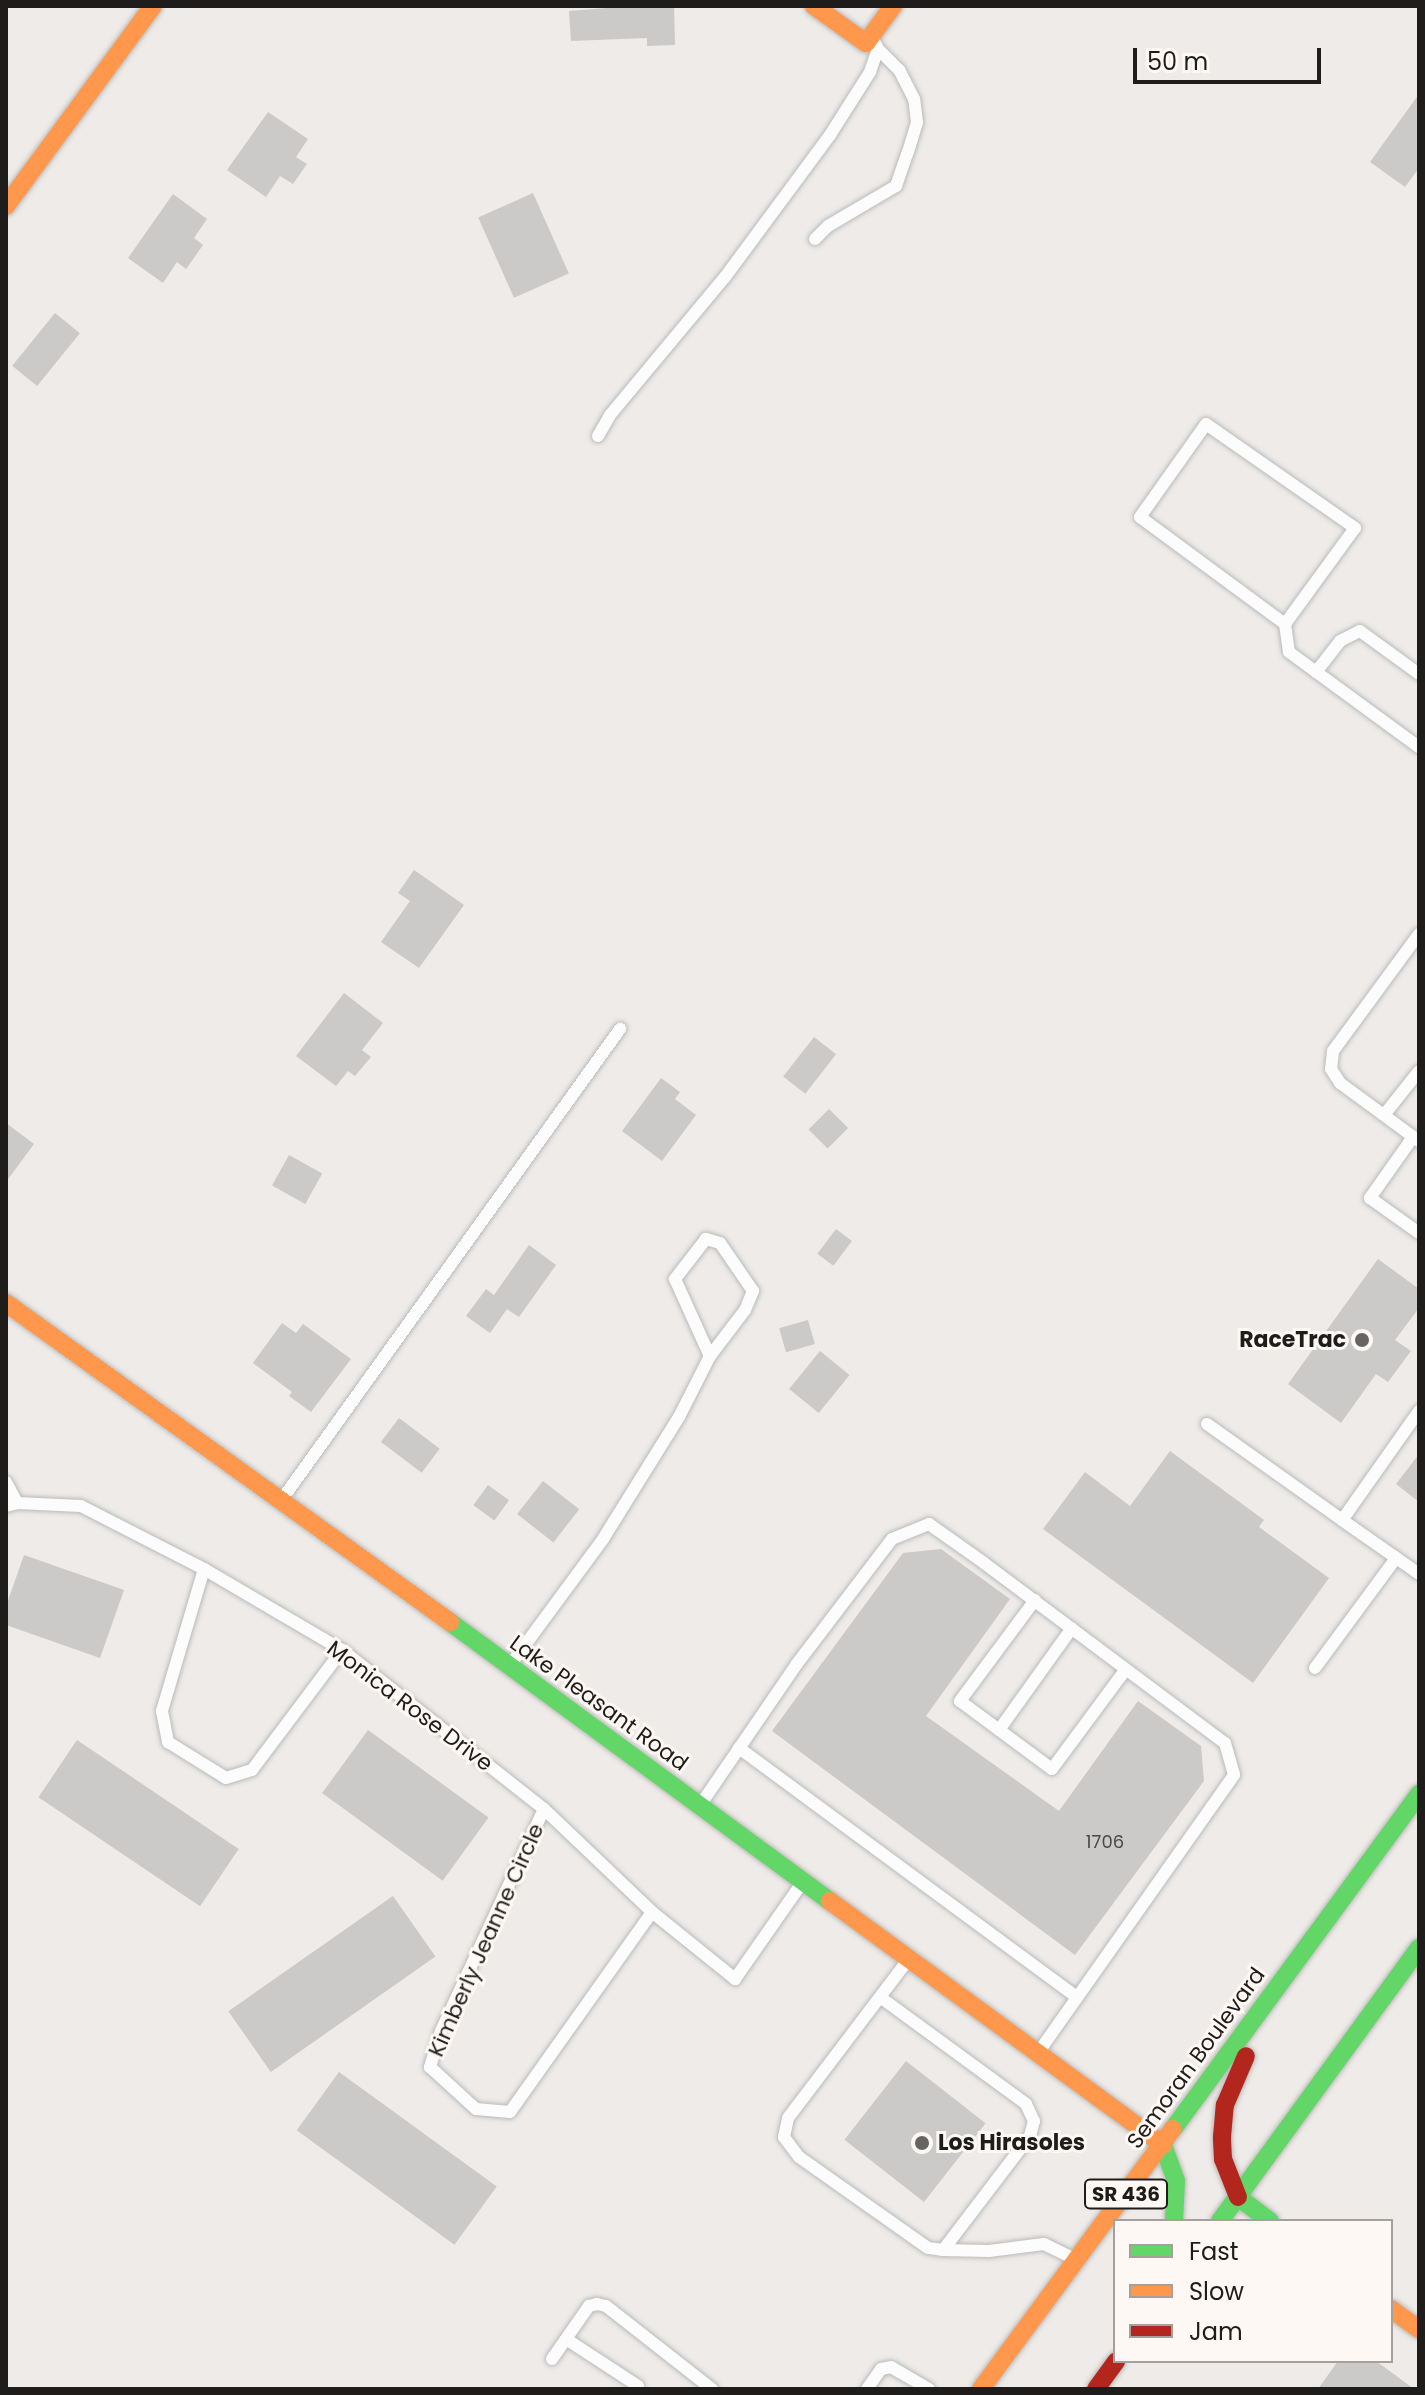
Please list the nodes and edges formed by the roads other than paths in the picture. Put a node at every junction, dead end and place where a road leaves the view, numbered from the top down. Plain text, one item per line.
1 (153, 6) edge
2 (814, 6) edge
3 (893, 6) edge
4 (872, 43) junction
5 (6, 206) edge
6 (815, 239) dead end
7 (598, 436) dead end
8 (1285, 624) junction
9 (1316, 672) junction
10 (1419, 674) edge
11 (1419, 747) edge
12 (1419, 934) edge
13 (620, 1029) dead end
14 (1419, 1071) edge
15 (1384, 1115) junction
16 (1416, 1139) edge
17 (1419, 1233) edge
18 (6, 1303) edge
19 (710, 1356) junction
20 (1419, 1411) edge
21 (1207, 1424) dead end
22 (6, 1482) edge
23 (281, 1500) junction
24 (12, 1504) edge
25 (1342, 1520) junction
26 (1396, 1558) junction
27 (204, 1569) junction
28 (1419, 1574) edge
29 (1035, 1600) junction
30 (1072, 1628) junction
31 (342, 1650) junction
32 (509, 1666) junction
33 (1315, 1668) dead end
34 (1126, 1669) junction
35 (999, 1730) junction
36 (739, 1748) junction
37 (1419, 1794) edge
38 (699, 1806) junction
39 (544, 1809) junction
40 (802, 1883) junction
41 (652, 1912) junction
42 (1419, 1948) edge
43 (908, 1960) junction
44 (880, 1997) junction
45 (1077, 1997) junction
46 (1270, 1998) junction
47 (1037, 2053) junction
48 (1163, 2145) junction
49 (1238, 2197) junction
50 (1174, 2219) edge
51 (1222, 2219) edge
52 (1267, 2219) edge
53 (943, 2250) junction
54 (1077, 2260) junction
55 (1393, 2310) edge
56 (1419, 2329) edge
57 (566, 2339) junction
58 (552, 2359) dead end
59 (1115, 2363) edge
60 (638, 2388) edge
61 (712, 2389) edge
62 (867, 2389) edge
63 (929, 2389) edge
64 (981, 2389) edge
65 (1096, 2389) edge

1 - 5 street
2 - 4 street
3 - 4 street
4 - 6 lane
4 - 7 lane
8 - 8 lane
8 - 9 lane
9 - 10 lane
9 - 11 lane
12 - 15 lane
13 - 23 lane
14 - 15 lane
15 - 16 lane
16 - 17 lane
18 - 23 street, Lake Pleasant Road
19 - 19 lane
19 - 32 lane
20 - 25 lane
21 - 25 lane
22 - 24 lane
23 - 32 street, Lake Pleasant Road
24 - 27 lane, Monica Rose Drive
25 - 26 lane
26 - 28 lane
26 - 33 lane
27 - 31 lane, Monica Rose Drive
27 - 31 lane
29 - 30 lane
29 - 35 lane
29 - 36 lane
30 - 34 lane
30 - 35 lane
31 - 39 lane, Monica Rose Drive
32 - 38 street, Lake Pleasant Road
34 - 35 lane
34 - 45 lane
36 - 38 lane
36 - 45 lane
37 - 46 street, Semoran Boulevard / SR 436
38 - 40 street, Lake Pleasant Road
39 - 41 lane, Monica Rose Drive
39 - 41 lane, Kimberly Jeanne Circle
40 - 41 lane, Monica Rose Drive
40 - 43 street, Lake Pleasant Road
42 - 49 street
43 - 44 lane
43 - 47 street, Lake Pleasant Road
44 - 53 lane
44 - 53 lane
45 - 47 lane
46 - 48 street, Semoran Boulevard / SR 436
46 - 49 street
47 - 48 street, Lake Pleasant Road
48 - 50 street
48 - 54 street, Semoran Boulevard / SR 436
49 - 51 street
49 - 52 street
53 - 54 lane
54 - 64 street, Semoran Boulevard / SR 436
55 - 56 street
57 - 58 lane
57 - 60 lane
57 - 61 lane
59 - 65 street
62 - 63 lane

